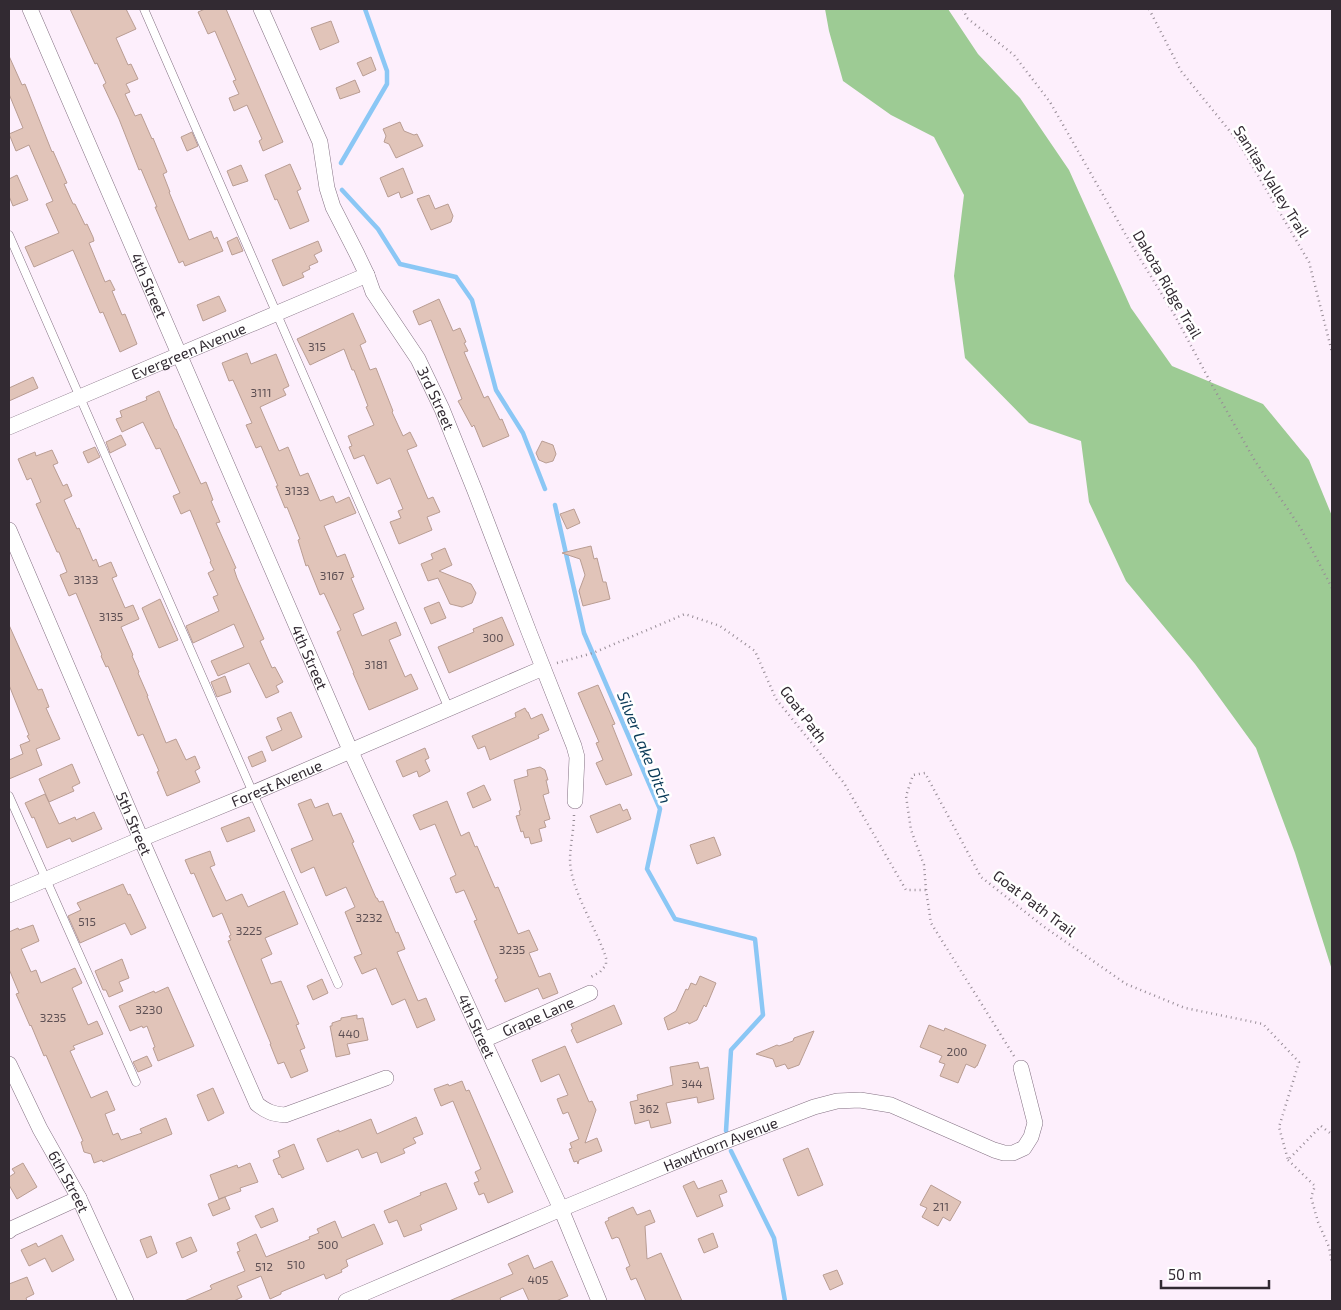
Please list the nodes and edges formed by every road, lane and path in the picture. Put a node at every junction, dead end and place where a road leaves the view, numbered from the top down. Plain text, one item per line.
1 (30, 9) edge
2 (144, 9) edge
3 (262, 9) edge
4 (963, 9) edge
5 (1148, 9) edge
6 (9, 235) edge
7 (367, 275) junction
8 (276, 313) junction
9 (1332, 352) edge
10 (180, 354) junction
11 (79, 397) junction
12 (9, 427) edge
13 (9, 530) edge
14 (1332, 588) edge
15 (543, 668) junction
16 (449, 709) junction
17 (351, 752) junction
18 (253, 793) junction
19 (9, 796) edge
20 (575, 801) joint
21 (141, 839) junction
22 (45, 879) junction
23 (926, 890) junction
24 (9, 895) edge
25 (338, 984) dead end
26 (587, 994) joint
27 (484, 1040) junction
28 (9, 1064) edge
29 (1021, 1068) joint
30 (386, 1078) dead end
31 (136, 1082) dead end
32 (1332, 1131) edge
33 (1288, 1160) junction
34 (79, 1198) junction
35 (561, 1209) junction
36 (9, 1231) edge
37 (1332, 1264) edge
38 (126, 1301) edge
39 (346, 1301) edge
40 (599, 1301) edge

1 - 10 street, 4th Street
2 - 8 lane
3 - 7 street, 3rd Street
4 - 14 path, Dakota Ridge Trail
5 - 9 path, Sanitas Valley Trail
6 - 11 lane
7 - 8 street, Evergreen Avenue
7 - 15 street, 3rd Street
8 - 10 street, Evergreen Avenue
8 - 16 lane
10 - 11 street, Evergreen Avenue
10 - 17 street, 4th Street
11 - 12 street, Evergreen Avenue
11 - 18 lane
13 - 21 street, 5th Street
15 - 16 street, Forest Avenue
15 - 20 street, 3rd Street
15 - 23 path, Goat Path
16 - 17 street, Forest Avenue
17 - 18 street, Forest Avenue
17 - 27 street, 4th Street
18 - 21 street, Forest Avenue
18 - 25 lane
19 - 22 lane
20 - 26 path
21 - 22 street, Forest Avenue
21 - 30 street, 5th Street
22 - 24 street, Forest Avenue
22 - 31 lane
23 - 29 path, Goat Path Trail
23 - 33 path, Goat Path Trail
26 - 27 street, Grape Lane
27 - 35 street, 4th Street
28 - 34 street, 6th Street
29 - 35 street, Hawthorn Avenue
32 - 33 path
33 - 37 path
34 - 36 street
34 - 38 street, 6th Street
35 - 39 street, Hawthorn Avenue
35 - 40 street, 4th Street

